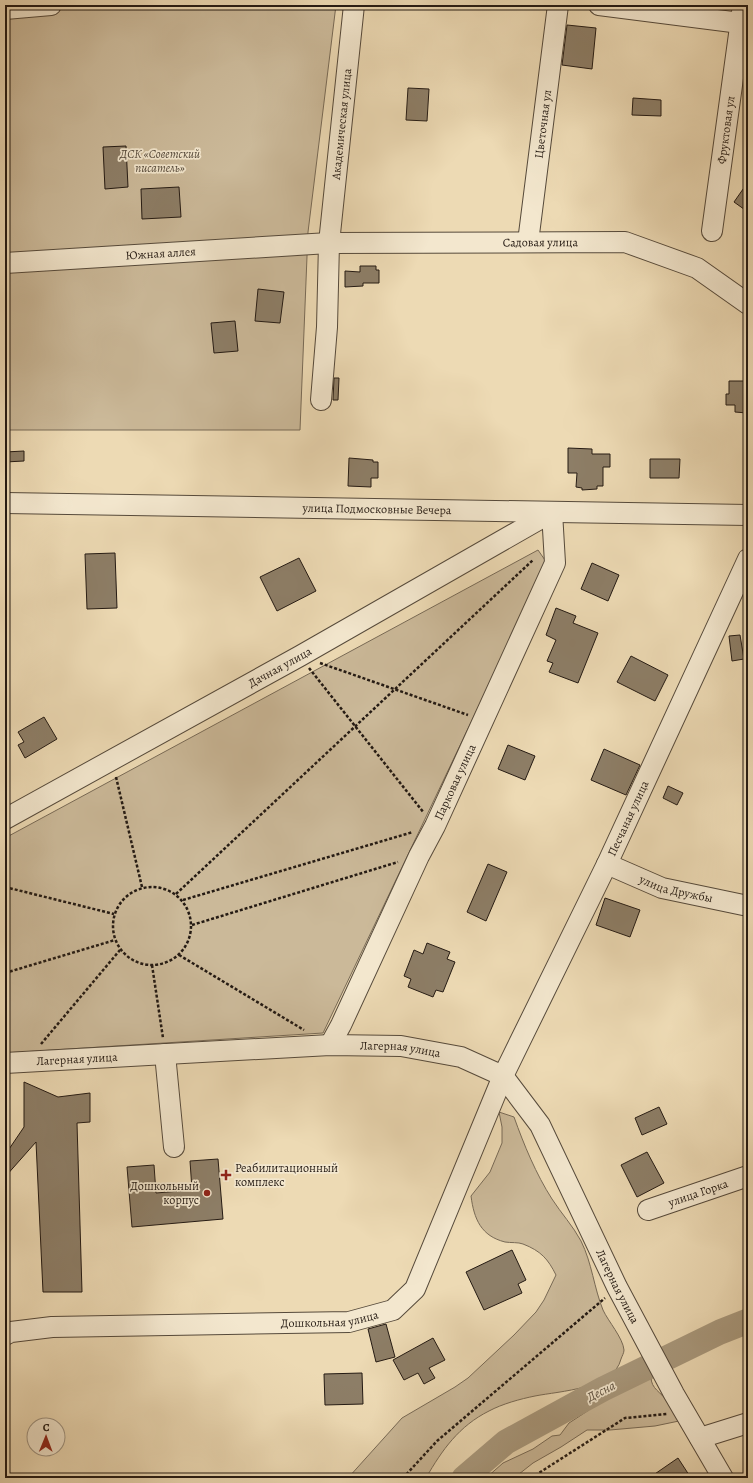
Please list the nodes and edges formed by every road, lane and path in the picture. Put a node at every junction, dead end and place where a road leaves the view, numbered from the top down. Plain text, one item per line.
1 (51, 5) edge
2 (354, 5) edge
3 (558, 5) edge
4 (599, 5) edge
5 (5, 9) edge
6 (744, 17) edge
7 (712, 231) dead end
8 (528, 242) junction
9 (323, 243) junction
10 (5, 262) edge
11 (748, 304) edge
12 (321, 400) dead end
13 (5, 503) edge
14 (552, 512) junction
15 (748, 515) edge
16 (748, 559) edge
17 (533, 560) dead end
18 (300, 656) junction
19 (394, 690) junction
20 (484, 721) junction
21 (355, 726) junction
22 (112, 760) junction
23 (5, 819) edge
24 (435, 826) junction
25 (419, 856) junction
26 (607, 864) junction
27 (142, 887) junction
28 (5, 888) edge
29 (176, 894) junction
30 (183, 900) junction
31 (748, 906) edge
32 (114, 914) junction
33 (192, 925) junction
34 (115, 940) junction
35 (120, 950) junction
36 (179, 955) junction
37 (152, 966) junction
38 (5, 973) edge
39 (330, 1046) junction
40 (165, 1054) junction
41 (26, 1062) junction
42 (5, 1063) edge
43 (503, 1076) junction
44 (174, 1147) dead end
45 (748, 1176) edge
46 (648, 1210) dead end
47 (617, 1287) junction
48 (5, 1335) edge
49 (679, 1402) junction
50 (748, 1423) edge
51 (700, 1438) junction
52 (403, 1478) edge
53 (531, 1478) edge
54 (723, 1478) edge

1 - 5 street
2 - 9 street, Академическая улица
3 - 8 street, Цветочная ул
4 - 6 street
6 - 7 street, Фруктовая ул
8 - 9 street, Садовая улица
8 - 11 street, Садовая улица
9 - 10 street, Южная аллея
9 - 12 street, Академическая улица
13 - 14 street, улица Подмосковные Вечера
14 - 15 street, улица Подмосковные Вечера
14 - 18 street, Дачная улица
14 - 20 street, Парковая улица
16 - 26 street, Песчаная улица
17 - 19 path
18 - 19 path
18 - 21 path
18 - 22 street, Дачная улица
19 - 20 path
19 - 21 path
20 - 24 street, Парковая улица
21 - 24 path
21 - 29 path
22 - 23 street, Дачная улица
22 - 27 path
24 - 25 street, Парковая улица
24 - 30 path
25 - 33 path
25 - 39 street, Парковая улица
26 - 31 street, улица Дружбы
26 - 43 street, Песчаная улица
27 - 29 path
27 - 32 path
28 - 32 path
29 - 30 path
30 - 33 path
32 - 34 path
33 - 36 path
34 - 35 path
34 - 38 path
35 - 37 path
35 - 41 path
36 - 37 path
36 - 39 path
37 - 40 path
39 - 40 street, Лагерная улица
39 - 43 street, Лагерная улица
40 - 41 street, Лагерная улица
40 - 44 street
41 - 42 street, Лагерная улица
43 - 47 street, Лагерная улица
43 - 48 street, Дошкольная улица
45 - 46 street, улица Горка
47 - 49 street, Лагерная улица
47 - 52 path
49 - 51 street
49 - 53 path
50 - 51 street
51 - 54 street

